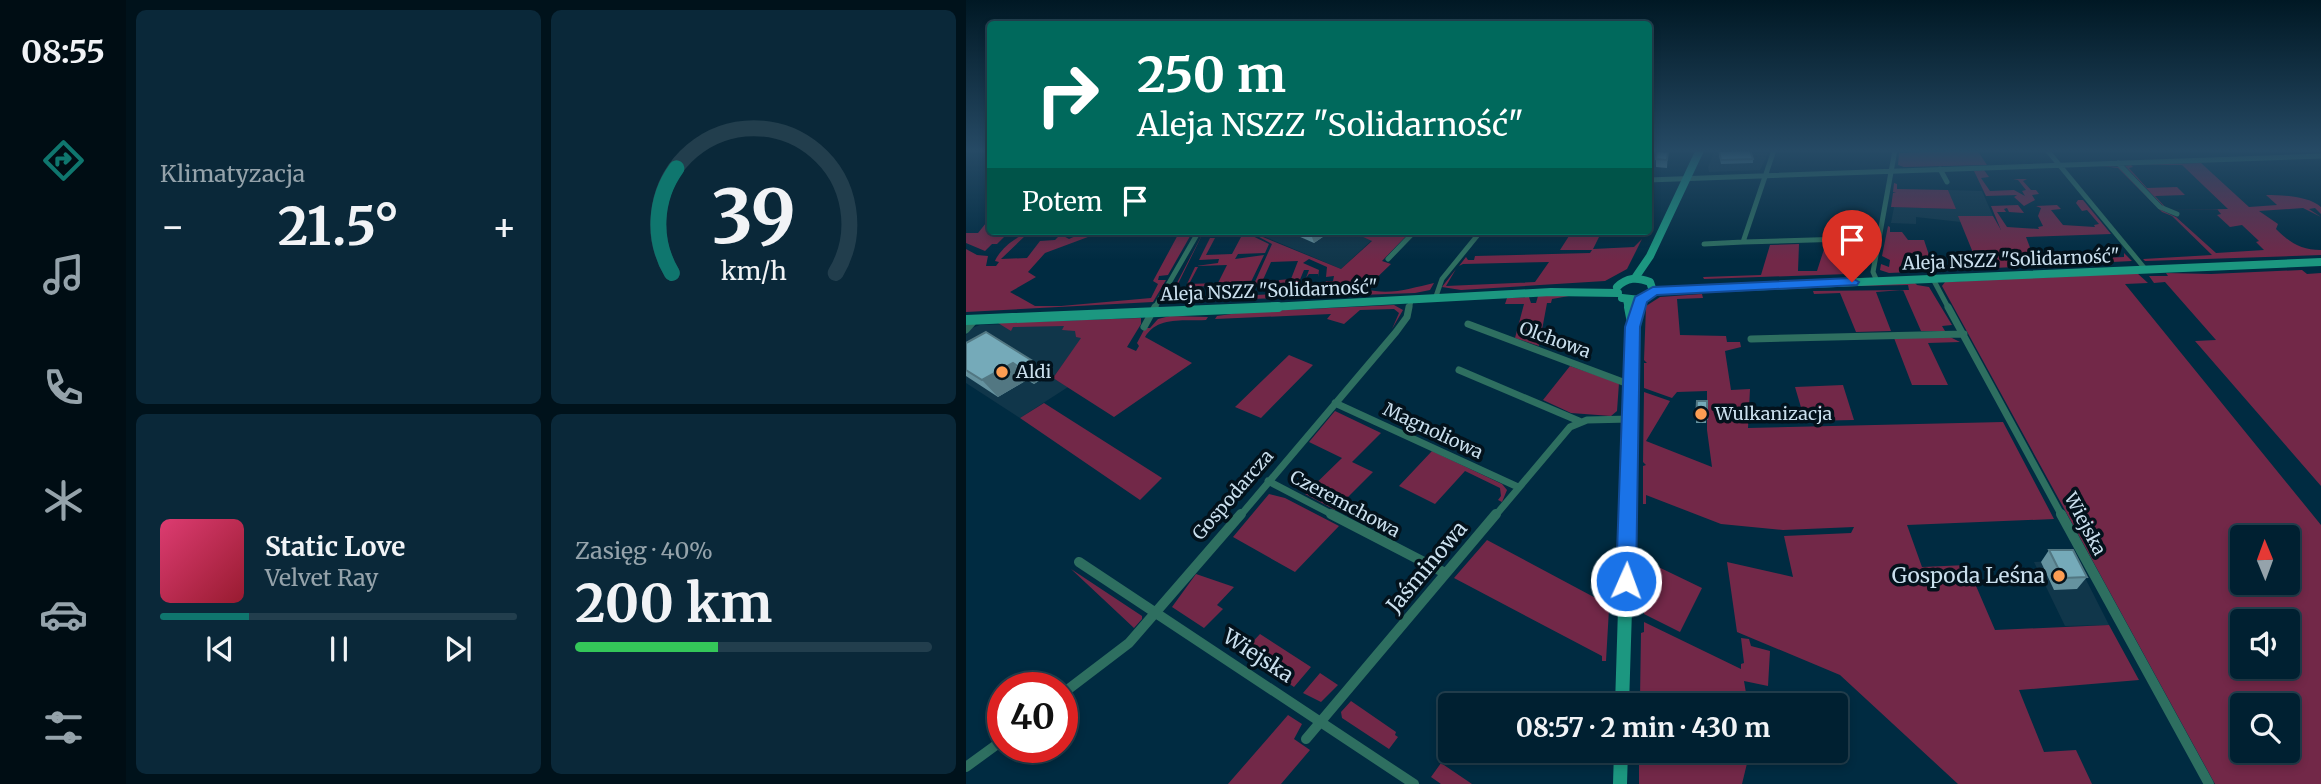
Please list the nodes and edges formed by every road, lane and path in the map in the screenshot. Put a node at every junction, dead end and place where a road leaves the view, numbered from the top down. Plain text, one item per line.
1 (1683, 187) edge
2 (1762, 187) edge
3 (1888, 187) edge
4 (2077, 187) edge
5 (2141, 187) edge
6 (2177, 214) dead end
7 (1197, 235) edge
8 (1411, 235) edge
9 (1478, 235) edge
10 (1879, 238) junction
11 (1743, 242) junction
12 (1704, 244) dead end
13 (1388, 259) dead end
14 (2321, 262) edge
15 (2146, 270) junction
16 (1933, 279) junction
17 (1877, 281) junction
18 (1646, 283) junction
19 (1617, 290) junction
20 (1436, 299) junction
21 (1627, 300) junction
22 (1640, 300) junction
23 (1411, 301) junction
24 (1153, 312) junction
25 (971, 320) edge
26 (1468, 324) dead end
27 (1144, 327) dead end
28 (1633, 327) junction
29 (966, 330) edge
30 (1964, 334) junction
31 (1751, 339) dead end
32 (1460, 370) dead end
33 (1631, 385) junction
34 (1335, 403) junction
35 (1630, 419) junction
36 (1579, 422) junction
37 (1268, 481) junction
38 (1518, 487) junction
39 (1079, 562) dead end
40 (1445, 573) junction
41 (1157, 613) junction
42 (1078, 682) edge
43 (1622, 693) edge
44 (1320, 721) junction
45 (1306, 739) dead end
46 (987, 752) edge
47 (1620, 763) edge
48 (966, 767) edge
49 (1414, 784) edge
50 (1620, 784) edge
51 (2209, 784) edge

1 - 18 street
2 - 11 street
3 - 10 street
4 - 15 street
5 - 6 street
7 - 24 street
8 - 13 street
9 - 20 street
10 - 11 street
10 - 17 street
11 - 12 street
14 - 15 street, Aleja NSZZ "Solidarność"
15 - 16 street, Aleja NSZZ "Solidarność"
16 - 17 street, Aleja NSZZ "Solidarność"
16 - 30 street, Wiejska
17 - 18 street, Aleja NSZZ "Solidarność"
18 - 19 street
18 - 22 street
19 - 20 street, Aleja NSZZ "Solidarność"
19 - 21 street
20 - 23 street, Aleja NSZZ "Solidarność"
21 - 22 street
21 - 28 street
22 - 28 street
23 - 24 street, Aleja NSZZ "Solidarność"
23 - 34 street, Gospodarcza
24 - 25 street, Aleja NSZZ "Solidarność"
24 - 27 street
25 - 29 street
26 - 33 street, Olchowa
28 - 33 street
30 - 31 street
30 - 51 street, Wiejska
32 - 36 street
33 - 35 street
34 - 37 street, Gospodarcza
34 - 38 street, Magnoliowa
35 - 36 street
35 - 43 street
36 - 38 street, Jaśminowa
37 - 40 street, Czeremchowa
37 - 41 street, Gospodarcza
38 - 40 street, Jaśminowa
39 - 41 street, Wiejska
40 - 44 street, Jaśminowa
41 - 42 street, Gospodarcza
41 - 44 street, Wiejska
44 - 45 street, Jaśminowa
44 - 49 street, Wiejska
46 - 48 street
47 - 50 street

